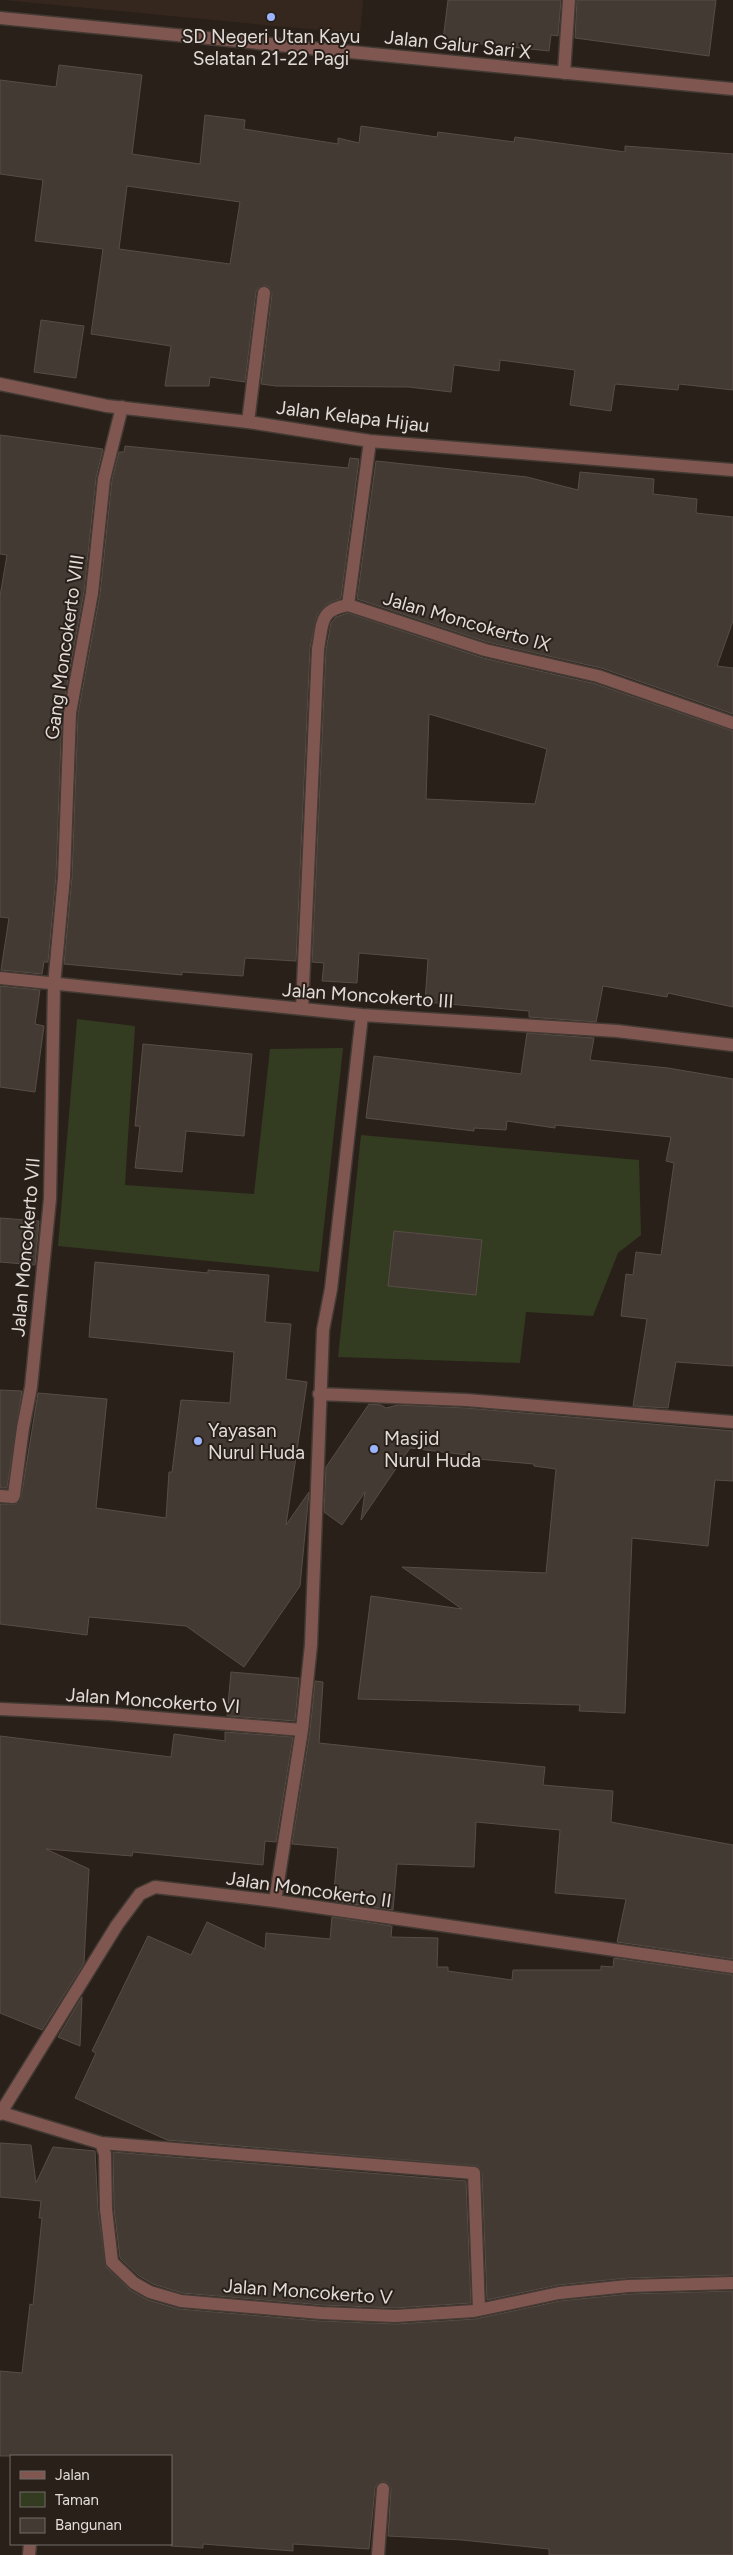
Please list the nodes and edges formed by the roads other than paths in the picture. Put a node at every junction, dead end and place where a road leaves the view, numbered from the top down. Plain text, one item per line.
1 (569, 0) edge
2 (0, 18) edge
3 (564, 73) junction
4 (733, 90) edge
5 (264, 293) dead end
6 (0, 384) edge
7 (122, 407) junction
8 (248, 422) junction
9 (370, 442) junction
10 (733, 470) edge
11 (348, 605) junction
12 (733, 723) edge
13 (0, 978) edge
14 (54, 984) junction
15 (302, 1009) junction
16 (362, 1015) junction
17 (733, 1045) edge
18 (319, 1394) junction
19 (733, 1422) edge
20 (0, 1496) edge
21 (0, 1709) edge
22 (302, 1730) junction
23 (275, 1901) junction
24 (733, 1967) edge
25 (1, 2113) edge
26 (100, 2143) junction
27 (733, 2283) edge
28 (479, 2310) junction
29 (383, 2489) dead end
30 (378, 2555) edge

1 - 3 street
2 - 3 street, Jalan Galur Sari X
3 - 4 street, Jalan Galur Sari X
5 - 8 street
6 - 7 street, Jalan Kelapa Hijau
7 - 8 street, Jalan Kelapa Hijau
7 - 14 street, Gang Moncokerto VIII
8 - 9 street, Jalan Kelapa Hijau
9 - 10 street, Jalan Kelapa Hijau
9 - 11 street
11 - 12 street, Jalan Moncokerto IX
11 - 15 street
13 - 14 street, Jalan Moncokerto III
14 - 15 street, Jalan Moncokerto III
14 - 20 street, Jalan Moncokerto VII
15 - 16 street, Jalan Moncokerto III
16 - 17 street, Jalan Moncokerto III
16 - 18 street
18 - 19 street
18 - 22 street
21 - 22 street, Jalan Moncokerto VI
22 - 23 street
23 - 24 street, Jalan Moncokerto II
23 - 25 street, Jalan Moncokerto II
25 - 26 street
26 - 28 street, Jalan Moncokerto V
26 - 28 street
27 - 28 street, Jalan Moncokerto V
29 - 30 street

